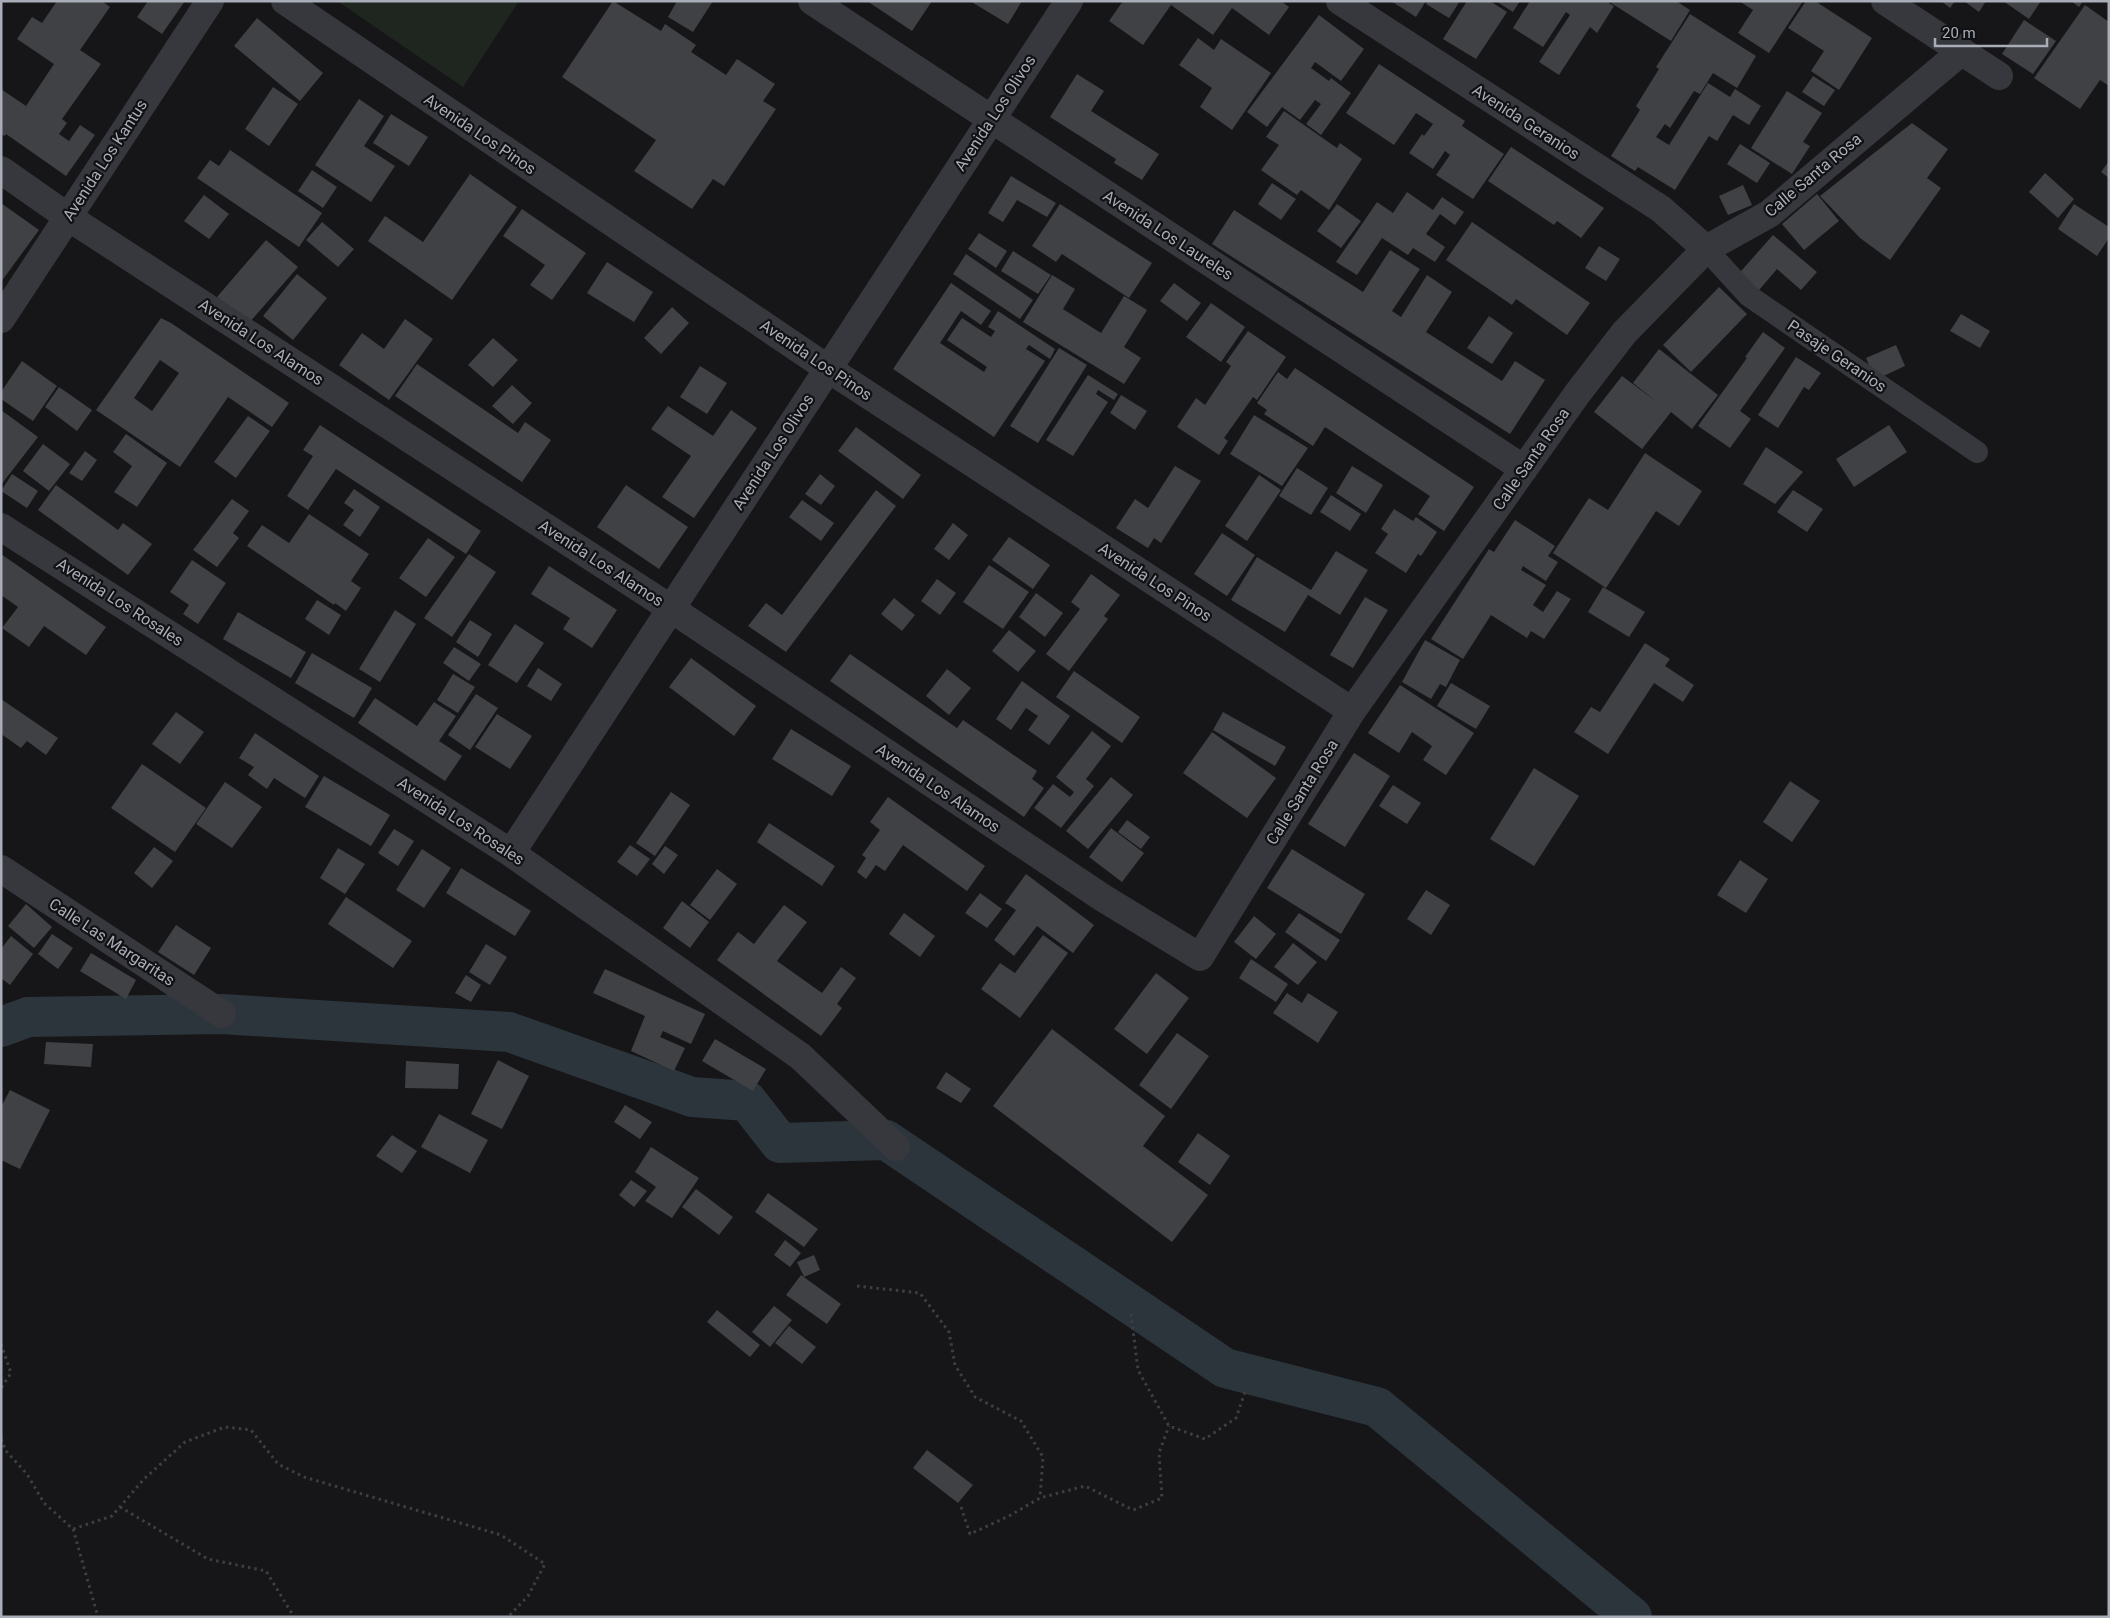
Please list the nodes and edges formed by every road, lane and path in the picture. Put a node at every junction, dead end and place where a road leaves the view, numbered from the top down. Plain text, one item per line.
1 (210, 1) edge
2 (284, 1) edge
3 (812, 1) edge
4 (1068, 1) edge
5 (1340, 1) edge
6 (1885, 1) edge
7 (1962, 51) junction
8 (1999, 76) dead end
9 (991, 119) junction
10 (1, 170) edge
11 (68, 217) junction
12 (1706, 249) junction
13 (1, 319) edge
14 (827, 368) junction
15 (1977, 452) dead end
16 (1524, 469) junction
17 (1, 527) edge
18 (670, 608) junction
19 (1352, 711) junction
20 (511, 853) junction
21 (1, 869) edge
22 (1200, 957) joint
23 (222, 1014) dead end
24 (896, 1147) dead end
25 (857, 1286) dead end
26 (1131, 1314) dead end
27 (1, 1344) edge
28 (1, 1388) edge
29 (1244, 1392) dead end
30 (1168, 1426) junction
31 (1, 1439) edge
32 (1040, 1498) junction
33 (120, 1507) junction
34 (961, 1507) dead end
35 (73, 1529) junction
36 (98, 1617) edge
37 (294, 1617) edge
38 (508, 1617) edge

1 - 11 street, Avenida Los Kantus
2 - 14 street, Avenida Los Pinos
3 - 9 street, Avenida Los Laureles
4 - 9 street, Avenida Los Olivos
5 - 12 street, Avenida Geranios
6 - 7 street
7 - 8 street
7 - 12 street, Calle Santa Rosa
9 - 14 street, Avenida Los Olivos
9 - 16 street, Avenida Los Laureles
10 - 11 street, Avenida Los Alamos
11 - 13 street, Avenida Los Kantus
11 - 18 street, Avenida Los Alamos
12 - 15 lane, Pasaje Geranios
12 - 16 street, Calle Santa Rosa
14 - 18 street, Avenida Los Olivos
14 - 19 street, Avenida Los Pinos
16 - 19 street, Calle Santa Rosa
17 - 20 street, Avenida Los Rosales
18 - 20 street, Avenida Los Olivos
18 - 22 street, Avenida Los Alamos
19 - 22 street, Calle Santa Rosa
20 - 24 street, Avenida Los Rosales
21 - 23 street, Calle Las Margaritas
25 - 32 path
26 - 30 path
27 - 28 path
29 - 30 path
30 - 32 path
31 - 35 path
32 - 34 path
33 - 35 path
33 - 37 path
33 - 38 path
35 - 36 path

